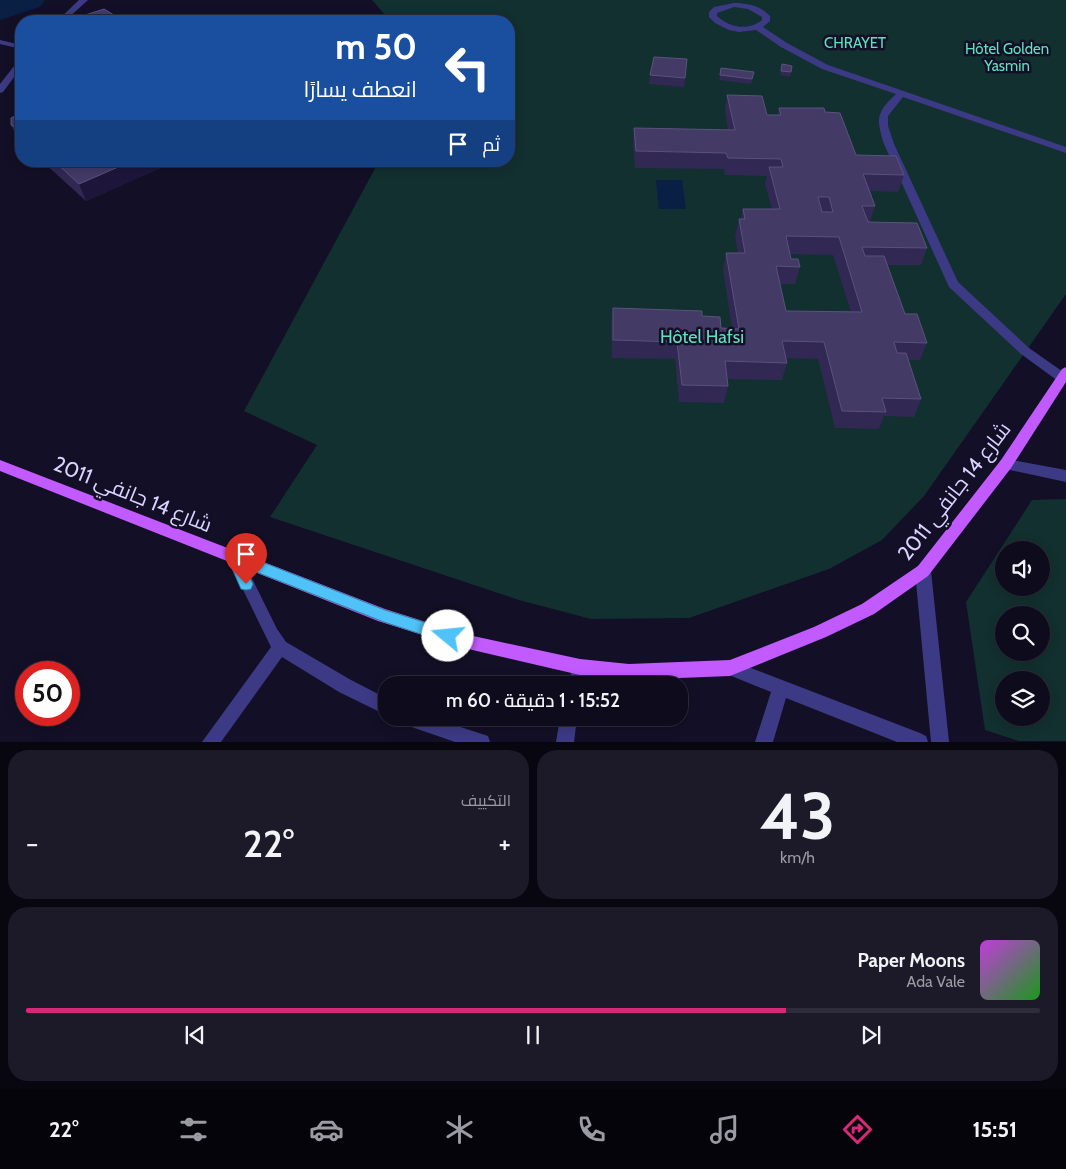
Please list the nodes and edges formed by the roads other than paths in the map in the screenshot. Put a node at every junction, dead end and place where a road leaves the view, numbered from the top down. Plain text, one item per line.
1 (84, 0) edge
2 (68, 15) edge
3 (757, 27) junction
4 (0, 42) edge
5 (15, 46) edge
6 (15, 71) edge
7 (0, 90) edge
8 (902, 94) junction
9 (1066, 150) edge
10 (1064, 375) edge
11 (1006, 464) junction
12 (0, 465) edge
13 (1066, 476) edge
14 (234, 557) junction
15 (923, 571) junction
16 (280, 647) junction
17 (580, 667) junction
18 (730, 668) junction
19 (578, 676) edge
20 (780, 688) junction
21 (378, 703) edge
22 (433, 726) edge
23 (568, 726) edge
24 (210, 742) edge
25 (482, 742) edge
26 (565, 742) edge
27 (764, 742) edge
28 (920, 742) edge
29 (940, 742) edge

1 - 2 street
3 - 3 street
3 - 8 street
4 - 5 street
6 - 7 street
8 - 9 street
8 - 10 street
10 - 11 main road, شارع 14 جانفي 2011
11 - 13 street
11 - 15 main road, شارع 14 جانفي 2011
12 - 14 main road, شارع 14 جانفي 2011
14 - 16 street
14 - 17 main road, شارع 14 جانفي 2011
15 - 18 main road, شارع 14 جانفي 2011
15 - 29 street
16 - 21 street
16 - 24 street
17 - 18 main road, شارع 14 جانفي 2011
17 - 19 street
18 - 20 street
20 - 27 street
20 - 28 street
22 - 25 street
23 - 26 street

